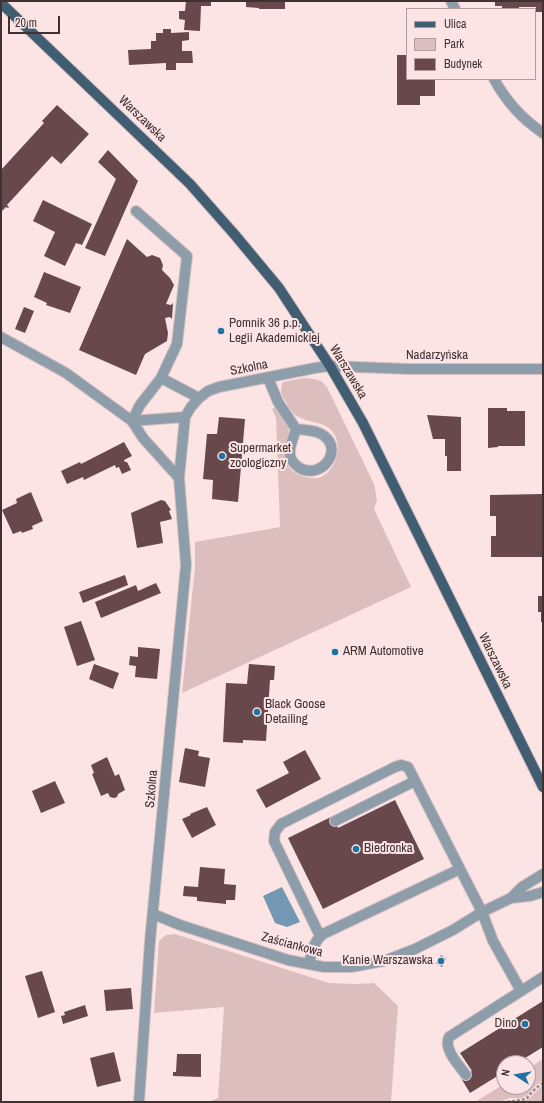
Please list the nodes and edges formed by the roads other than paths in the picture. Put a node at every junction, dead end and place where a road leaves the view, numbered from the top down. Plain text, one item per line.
1 (1, 3) edge
2 (494, 80) edge
3 (543, 133) edge
4 (136, 211) dead end
5 (1, 337) edge
6 (330, 366) junction
7 (543, 369) edge
8 (162, 378) junction
9 (268, 378) junction
10 (199, 398) junction
11 (185, 417) junction
12 (132, 420) junction
13 (296, 430) junction
14 (179, 478) junction
15 (415, 781) junction
16 (543, 787) edge
17 (335, 821) dead end
18 (460, 869) junction
19 (543, 874) edge
20 (543, 892) edge
21 (511, 898) junction
22 (482, 912) junction
23 (153, 914) junction
24 (320, 936) junction
25 (309, 964) junction
26 (543, 977) edge
27 (520, 990) junction
28 (466, 1075) dead end
29 (139, 1102) edge

1 - 6 main road, Warszawska
2 - 3 street
4 - 8 street
5 - 12 street
6 - 7 street, Nadarzyńska
6 - 9 street, Szkolna
6 - 16 main road, Warszawska
8 - 10 street
8 - 12 street
9 - 10 street, Szkolna
9 - 13 street
10 - 11 street, Szkolna
11 - 12 street
11 - 14 street, Szkolna
12 - 14 street
13 - 13 street
14 - 23 street, Szkolna
15 - 17 street
15 - 18 street
15 - 24 street
18 - 22 street
18 - 24 street
19 - 21 street, Zaściankowa
20 - 21 street, Zaściankowa
21 - 22 street, Zaściankowa
22 - 25 street, Zaściankowa
22 - 27 street
23 - 25 street, Zaściankowa
23 - 29 street, Szkolna
24 - 25 street
26 - 27 street
27 - 28 street

